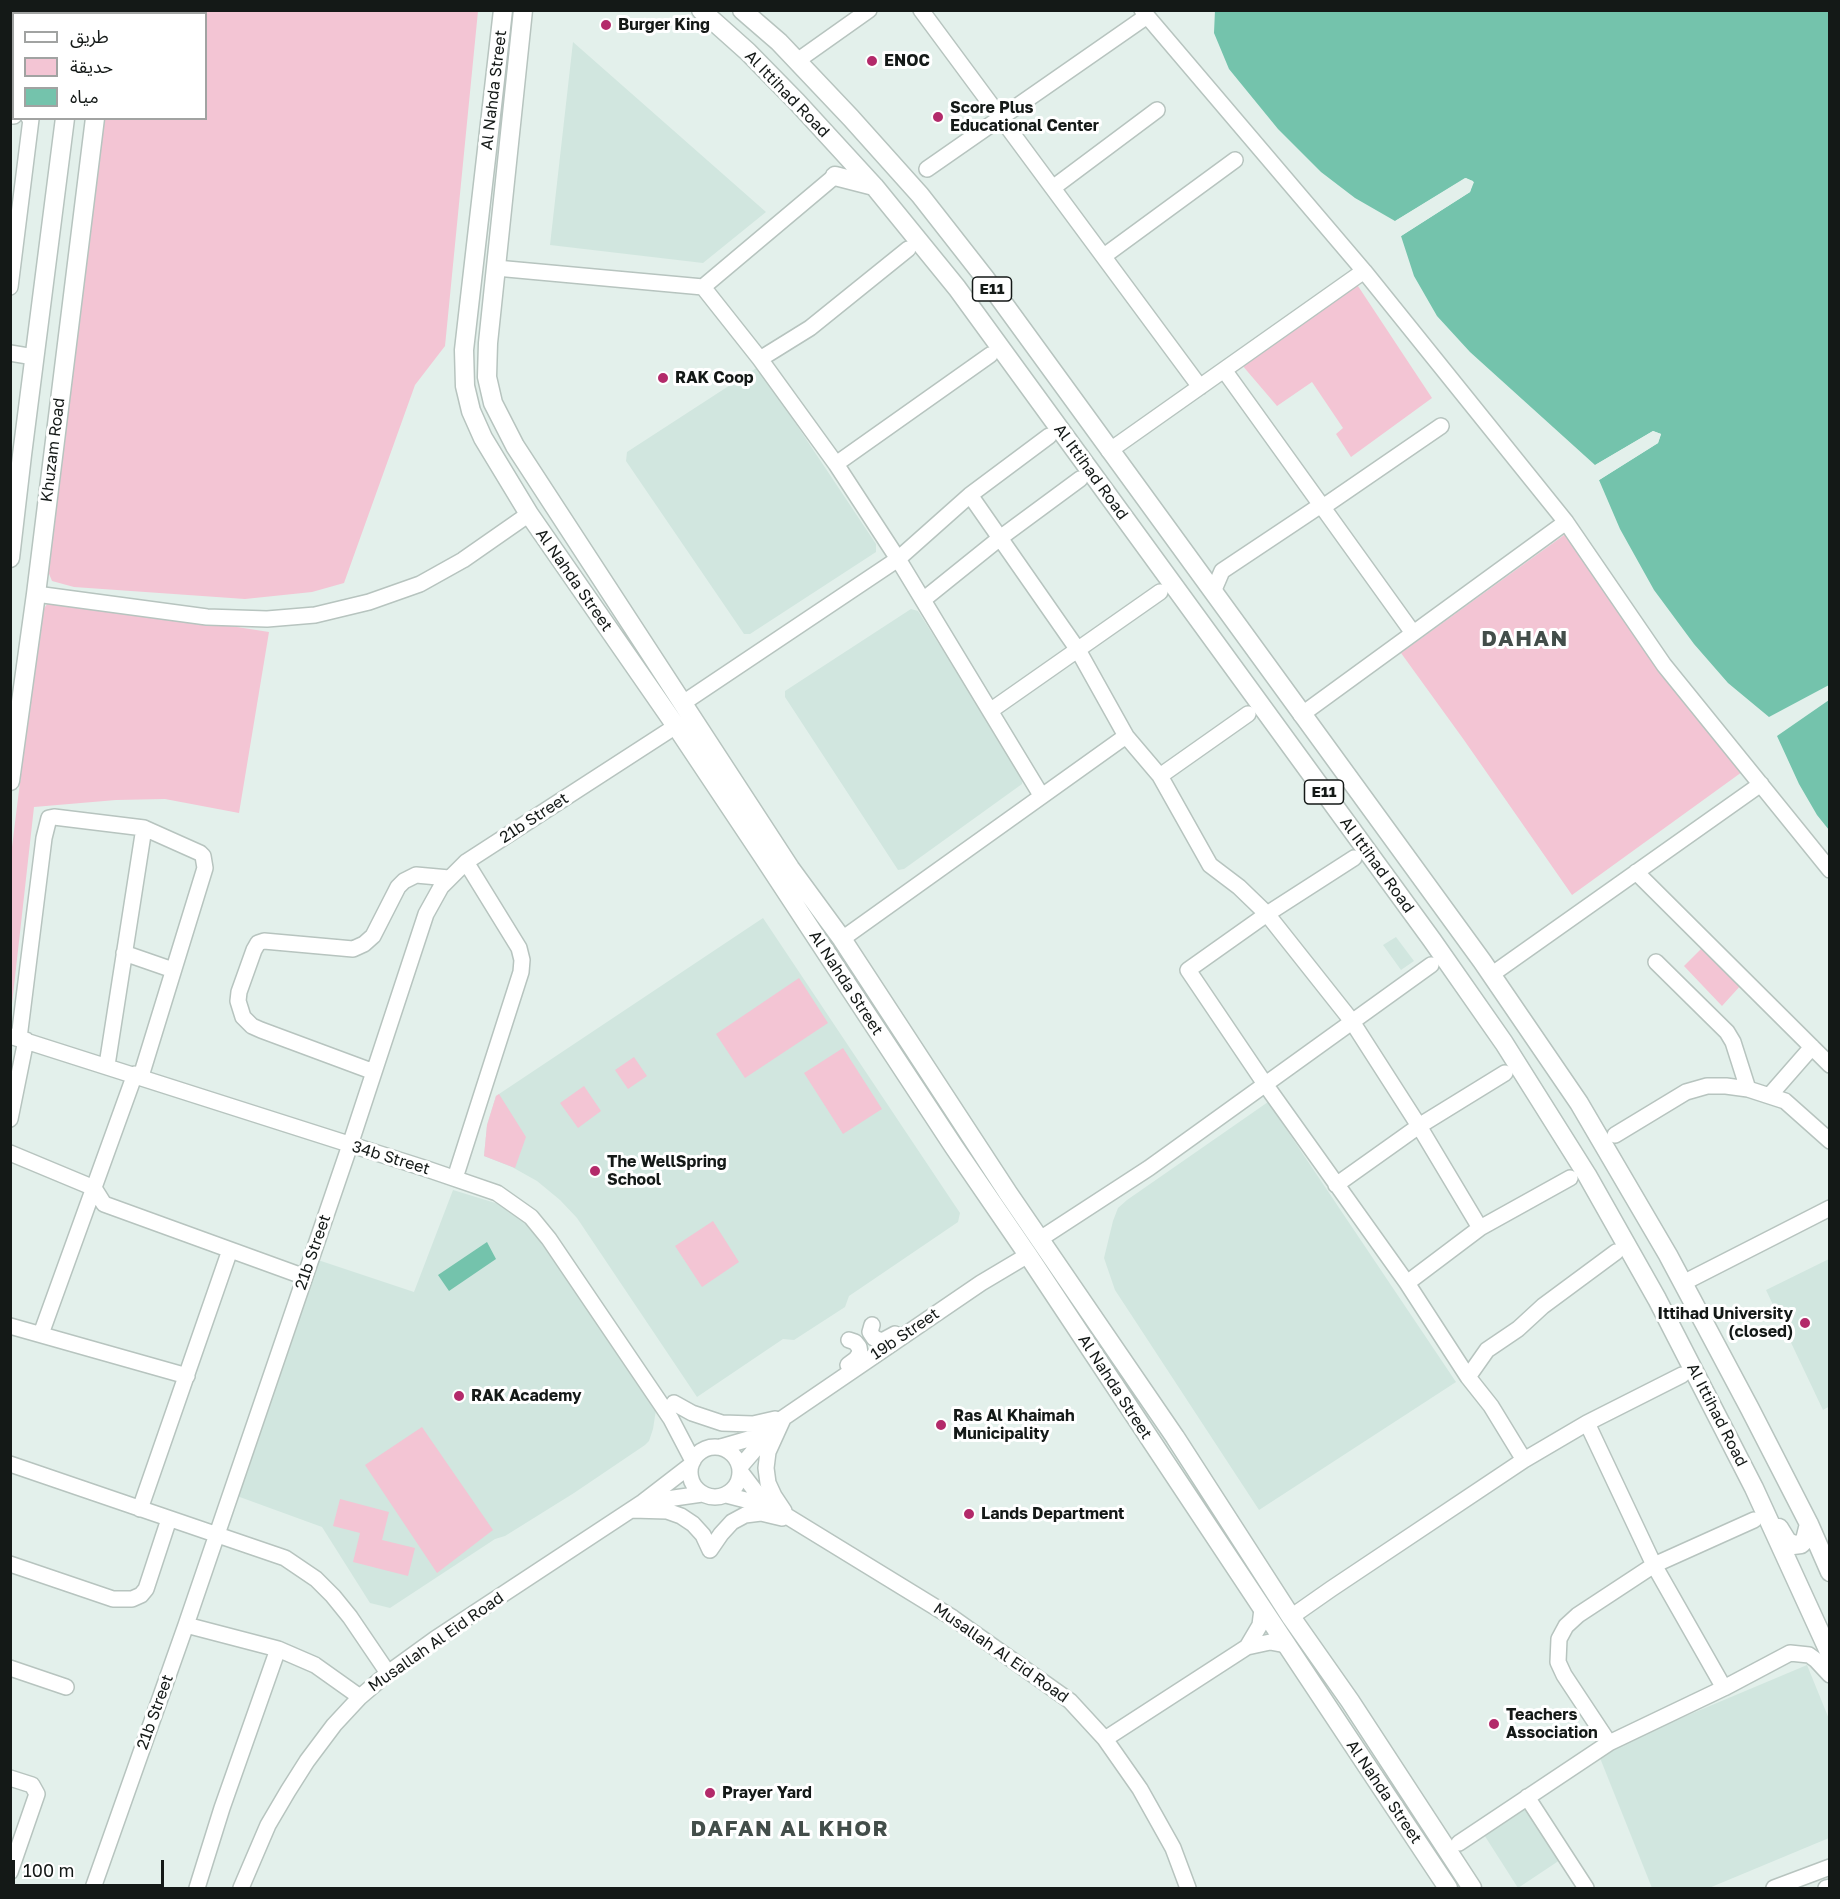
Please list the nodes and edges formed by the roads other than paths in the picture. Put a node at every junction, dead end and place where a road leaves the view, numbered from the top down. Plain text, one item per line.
1 (503, 10) edge
2 (523, 10) edge
3 (701, 10) edge
4 (742, 10) edge
5 (869, 10) edge
6 (921, 10) edge
7 (1145, 13) edge
8 (797, 61) junction
9 (1156, 110) dead end
10 (1000, 117) junction
11 (30, 120) edge
12 (65, 120) edge
13 (95, 120) edge
14 (1235, 160) dead end
15 (927, 169) dead end
16 (835, 176) joint
17 (874, 186) junction
18 (1054, 187) junction
19 (50, 238) junction
20 (909, 249) dead end
21 (1104, 256) junction
22 (496, 268) junction
23 (1364, 271) junction
24 (10, 287) edge
25 (703, 287) junction
26 (72, 298) junction
27 (10, 353) edge
28 (990, 356) dead end
29 (34, 357) junction
30 (760, 359) junction
31 (1224, 370) junction
32 (1200, 387) junction
33 (1075, 404) junction
34 (1048, 412) junction
35 (1441, 426) dead end
36 (1049, 435) dead end
37 (1109, 451) junction
38 (16, 454) edge
39 (1083, 460) junction
40 (836, 464) junction
41 (1083, 483) joint
42 (970, 495) junction
43 (14, 497) edge
44 (1322, 506) junction
45 (529, 514) junction
46 (1566, 522) junction
47 (1000, 537) junction
48 (10, 558) edge
49 (898, 559) junction
50 (1160, 592) dead end
51 (1213, 592) junction
52 (36, 594) junction
53 (923, 600) junction
54 (1413, 633) junction
55 (1078, 650) junction
56 (683, 703) junction
57 (990, 711) junction
58 (1248, 714) dead end
59 (1301, 715) junction
60 (676, 726) junction
61 (1126, 736) junction
62 (11, 774) edge
63 (1160, 776) junction
64 (1761, 784) junction
65 (1041, 795) junction
66 (144, 828) junction
67 (751, 839) junction
68 (1354, 858) dead end
69 (466, 862) junction
70 (790, 868) junction
71 (1830, 870) edge
72 (1636, 872) junction
73 (449, 878) junction
74 (1267, 914) junction
75 (842, 939) junction
76 (124, 953) junction
77 (1656, 962) dead end
78 (1431, 965) dead end
79 (173, 970) junction
80 (1491, 975) junction
81 (1351, 1020) junction
82 (18, 1038) edge
83 (1812, 1047) junction
84 (107, 1065) junction
85 (1830, 1065) edge
86 (374, 1072) junction
87 (1505, 1073) dead end
88 (138, 1075) junction
89 (1265, 1084) junction
90 (1748, 1089) junction
91 (1770, 1095) junction
92 (10, 1119) edge
93 (1419, 1126) junction
94 (1615, 1135) dead end
95 (1830, 1141) edge
96 (350, 1145) junction
97 (10, 1153) edge
98 (455, 1178) junction
99 (1570, 1178) dead end
100 (1336, 1185) junction
101 (94, 1188) junction
102 (1830, 1208) edge
103 (1480, 1228) junction
104 (1040, 1239) junction
105 (230, 1250) junction
106 (1616, 1252) dead end
107 (1028, 1255) junction
108 (304, 1277) junction
109 (1683, 1282) junction
110 (981, 1283) junction
111 (1407, 1283) junction
112 (872, 1325) dead end
113 (10, 1326) edge
114 (41, 1334) junction
115 (849, 1340) dead end
116 (1682, 1375) dead end
117 (187, 1376) junction
118 (1468, 1377) junction
119 (805, 1401) junction
120 (674, 1403) dead end
121 (784, 1417) junction
122 (671, 1419) junction
123 (1587, 1422) junction
124 (1143, 1431) junction
125 (1175, 1437) junction
126 (718, 1447) junction
127 (1524, 1460) junction
128 (692, 1463) junction
129 (10, 1464) edge
130 (740, 1469) junction
131 (1754, 1488) junction
132 (702, 1494) junction
133 (726, 1495) junction
134 (638, 1506) junction
135 (772, 1507) junction
136 (140, 1509) junction
137 (170, 1519) junction
138 (1754, 1520) dead end
139 (794, 1522) junction
140 (1809, 1524) junction
141 (216, 1535) junction
142 (10, 1564) edge
143 (1654, 1565) junction
144 (1830, 1572) edge
145 (1262, 1609) junction
146 (1291, 1617) junction
147 (186, 1625) junction
148 (1286, 1645) junction
149 (1247, 1647) junction
150 (278, 1649) junction
151 (1830, 1654) edge
152 (10, 1668) edge
153 (388, 1673) junction
154 (1830, 1675) edge
155 (66, 1687) dead end
156 (1724, 1688) junction
157 (360, 1697) junction
158 (1105, 1739) junction
159 (1609, 1743) junction
160 (10, 1778) edge
161 (1527, 1797) junction
162 (1459, 1843) dead end
163 (1830, 1867) edge
164 (10, 1872) edge
165 (93, 1888) edge
166 (196, 1888) edge
167 (241, 1888) edge
168 (1188, 1888) edge
169 (1448, 1888) edge
170 (1472, 1888) edge
171 (1586, 1888) edge
172 (1774, 1888) edge

1 - 45 main road, Al Nahda Street
2 - 22 main road, Al Nahda Street
3 - 17 main road, Al Ittihad Road / E11
4 - 8 main road, Al Ittihad Road / E11
5 - 8 street
6 - 10 street
7 - 10 street
7 - 23 street
8 - 33 main road, Al Ittihad Road / E11
9 - 18 street
10 - 15 street
10 - 18 street
11 - 24 street
12 - 19 main road, Khuzam Road
13 - 26 main road, Khuzam Road
14 - 21 street
16 - 17 main road
16 - 25 street
17 - 34 main road, Al Ittihad Road / E11
18 - 21 street
19 - 26 main road
19 - 29 main road, Khuzam Road
20 - 30 street
21 - 32 street
22 - 25 street
22 - 56 main road, Al Nahda Street
23 - 31 street
23 - 46 street
25 - 30 street
26 - 52 main road, Khuzam Road
27 - 29 street
28 - 40 street
29 - 38 main road, Khuzam Road
30 - 40 street
31 - 32 street
31 - 44 street
32 - 37 street
33 - 34 main road
33 - 37 main road, Al Ittihad Road / E11
34 - 39 main road, Al Ittihad Road / E11
35 - 44 street
36 - 42 street
37 - 51 main road, Al Ittihad Road / E11
38 - 43 main road, Khuzam Road
39 - 41 main road
39 - 131 main road, Al Ittihad Road / E11
40 - 49 street
41 - 47 street
42 - 47 street
42 - 49 street
43 - 48 main road, Khuzam Road
44 - 51 street
44 - 54 street
45 - 52 street
45 - 60 main road, Al Nahda Street
46 - 54 street
46 - 64 street
47 - 53 street
47 - 55 street
49 - 53 street
49 - 56 street
50 - 55 street
51 - 59 main road, Al Ittihad Road / E11
52 - 62 main road, Khuzam Road
53 - 57 street
54 - 59 street
55 - 57 street
55 - 61 street
56 - 70 main road, Al Nahda Street
57 - 65 street
58 - 63 street
59 - 80 main road, Al Ittihad Road / E11
60 - 67 main road, Al Nahda Street
60 - 69 street, 21b Street
61 - 63 street
61 - 65 street
63 - 74 street
64 - 71 street
64 - 72 street
65 - 75 street
66 - 76 street
66 - 79 street
66 - 82 street
67 - 70 main road
67 - 107 main road, Al Nahda Street
68 - 74 street
69 - 73 street, 21b Street
69 - 98 street
70 - 75 main road, Al Nahda Street
72 - 80 street
72 - 83 street
73 - 86 street, 21b Street
73 - 86 street
74 - 81 street
74 - 89 street
75 - 104 main road, Al Nahda Street
76 - 79 street
76 - 84 street
77 - 90 street
78 - 81 street
79 - 88 street
80 - 109 main road, Al Ittihad Road / E11
81 - 89 street
81 - 93 street
82 - 84 street, 34b Street
82 - 92 street
83 - 85 street
83 - 91 street
84 - 88 street, 34b Street
86 - 96 street, 21b Street
87 - 93 street
88 - 96 street, 34b Street
88 - 101 street
89 - 100 street
89 - 104 street
90 - 91 street
90 - 94 street
91 - 95 street
93 - 100 street
93 - 103 street
96 - 98 street, 34b Street
96 - 108 street, 21b Street
97 - 101 street
98 - 122 street, 34b Street
99 - 103 street
100 - 111 street
101 - 105 street
101 - 114 street
102 - 109 street
103 - 111 street
104 - 125 main road, Al Nahda Street
105 - 108 street
105 - 117 street
106 - 118 street
107 - 110 street, 19b Street
107 - 124 main road, Al Nahda Street
108 - 141 street, 21b Street
109 - 140 main road, Al Ittihad Road / E11
110 - 112 street
110 - 119 street, 19b Street
111 - 118 street
113 - 114 street
114 - 117 street
115 - 119 street
116 - 123 street
117 - 136 street
118 - 127 street
119 - 121 street, 19b Street
120 - 121 street
121 - 126 street, 19b Street
121 - 130 street, 19b Street
121 - 139 street
122 - 126 street, 34b Street
122 - 128 street, 34b Street
123 - 127 street
123 - 143 street
124 - 125 main road
124 - 145 main road, Al Nahda Street
125 - 146 main road, Al Nahda Street
126 - 128 street
126 - 130 street
127 - 146 street
128 - 132 street
128 - 134 street, Musallah Al Eid Road
129 - 136 street
130 - 133 street
130 - 135 street, Musallah Al Eid Road
131 - 140 main road
131 - 151 main road, Al Ittihad Road / E11
132 - 133 street
132 - 134 street, Musallah Al Eid Road
133 - 135 street, Musallah Al Eid Road
134 - 139 street
134 - 153 street, Musallah Al Eid Road
135 - 139 street, Musallah Al Eid Road
136 - 137 street
137 - 141 street
137 - 142 street
138 - 143 street
139 - 158 street, Musallah Al Eid Road
140 - 144 main road, Al Ittihad Road / E11
141 - 147 street, 21b Street
141 - 153 street
143 - 156 street
143 - 159 street
145 - 148 main road, Al Nahda Street
145 - 149 street
146 - 170 main road, Al Nahda Street
147 - 150 street
147 - 165 street, 21b Street
148 - 149 street
148 - 169 main road, Al Nahda Street
149 - 158 street
150 - 157 street
150 - 166 street
152 - 155 street
153 - 157 street, Musallah Al Eid Road
154 - 156 street
156 - 159 street
157 - 167 street, Musallah Al Eid Road
158 - 168 street, Musallah Al Eid Road
159 - 161 street
160 - 164 street
161 - 162 street
161 - 171 street
163 - 172 street

